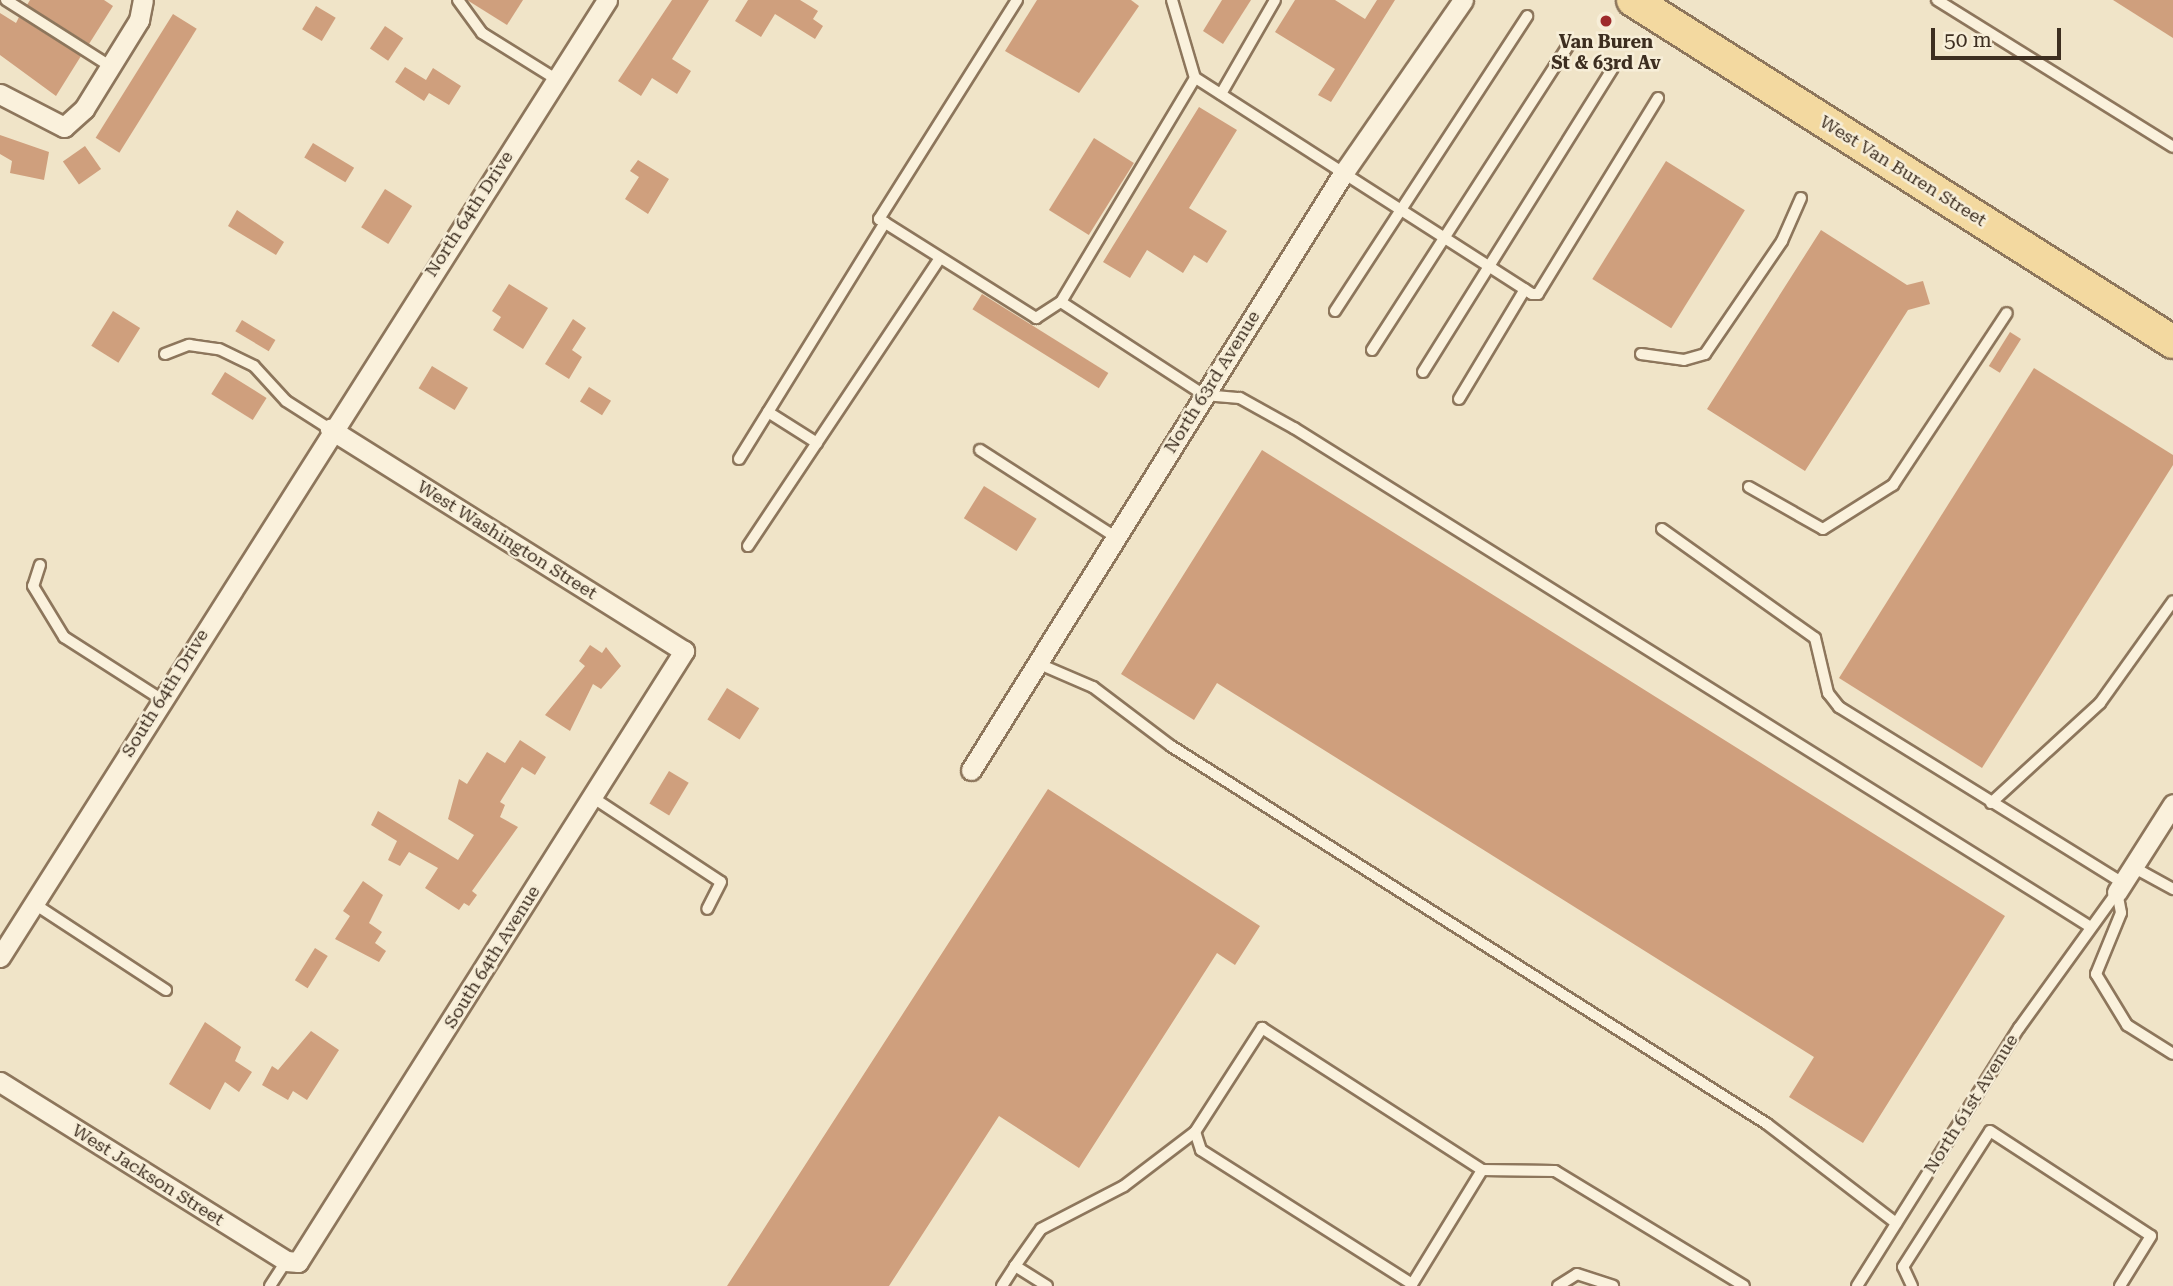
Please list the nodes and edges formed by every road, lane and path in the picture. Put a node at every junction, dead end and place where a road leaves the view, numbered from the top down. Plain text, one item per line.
1 (6, 0) edge
2 (143, 0) edge
3 (458, 0) edge
4 (607, 0) edge
5 (1017, 0) edge
6 (1172, 0) edge
7 (1275, 0) edge
8 (1463, 0) edge
9 (1633, 0) edge
10 (1937, 0) edge
11 (1527, 16) dead end
12 (1570, 43) dead end
13 (110, 66) junction
14 (1613, 68) dead end
15 (1195, 78) junction
16 (556, 79) junction
17 (0, 94) edge
18 (1221, 94) junction
19 (1658, 98) dead end
20 (2173, 147) edge
21 (1345, 172) junction
22 (1801, 198) dead end
23 (1402, 209) junction
24 (885, 223) junction
25 (1445, 237) junction
26 (940, 258) junction
27 (1490, 266) junction
28 (1525, 289) junction
29 (1061, 302) junction
30 (1335, 311) dead end
31 (2007, 313) dead end
32 (2173, 342) edge
33 (1372, 350) dead end
34 (165, 354) dead end
35 (1641, 354) dead end
36 (1423, 372) dead end
37 (1204, 395) junction
38 (1459, 399) dead end
39 (768, 412) junction
40 (330, 429) junction
41 (817, 443) junction
42 (980, 450) dead end
43 (739, 458) dead end
44 (1749, 487) dead end
45 (1661, 529) dead end
46 (1114, 536) junction
47 (748, 546) dead end
48 (40, 565) dead end
49 (2173, 601) edge
50 (684, 651) joint
51 (1036, 663) junction
52 (161, 699) junction
53 (971, 770) dead end
54 (592, 797) junction
55 (1992, 803) junction
56 (2172, 807) edge
57 (2125, 881) junction
58 (2173, 889) edge
59 (33, 903) junction
60 (707, 909) dead end
61 (2089, 926) junction
62 (0, 957) edge
63 (166, 990) dead end
64 (2173, 1054) edge
65 (0, 1082) edge
66 (1195, 1132) junction
67 (1482, 1170) junction
68 (1896, 1223) junction
69 (292, 1261) junction
70 (1015, 1266) junction
71 (1412, 1285) edge
72 (271, 1286) edge
73 (1002, 1286) edge
74 (1047, 1286) edge
75 (1558, 1286) edge
76 (1613, 1286) edge
77 (1744, 1286) edge
78 (1857, 1286) edge
79 (1912, 1286) edge
80 (2120, 1286) edge

1 - 13 lane
2 - 13 street
3 - 16 lane
4 - 16 street, North 64th Drive
5 - 24 lane
6 - 15 lane
7 - 18 lane
8 - 21 street, North 63rd Avenue
9 - 32 main road, West Van Buren Street
10 - 20 lane
11 - 23 lane
12 - 25 lane
13 - 17 street
14 - 27 lane
15 - 18 lane
15 - 29 lane
16 - 40 street, North 64th Drive
18 - 21 lane
19 - 28 lane
21 - 23 lane
21 - 37 street, North 63rd Avenue
22 - 35 lane
23 - 25 lane
23 - 30 lane
24 - 26 lane
24 - 39 lane
25 - 27 lane
25 - 33 lane
26 - 29 lane
26 - 41 lane
27 - 28 lane
27 - 36 lane
28 - 38 lane
29 - 37 lane
31 - 44 lane
34 - 40 lane
37 - 46 street, North 63rd Avenue
37 - 61 lane
39 - 41 lane
39 - 43 lane
40 - 50 street, West Washington Street
40 - 52 street, South 64th Drive
41 - 47 lane
42 - 46 lane
45 - 55 lane
46 - 51 street, North 63rd Avenue
48 - 52 lane
49 - 55 lane
50 - 54 street, South 64th Avenue
51 - 53 street, North 63rd Avenue
51 - 68 lane
52 - 59 street, South 64th Drive
54 - 60 lane
54 - 69 street, South 64th Avenue
55 - 57 lane
56 - 57 street
57 - 58 lane
57 - 61 lane, North 61st Avenue
57 - 64 lane
59 - 62 street, South 64th Drive
59 - 63 lane
61 - 68 lane, North 61st Avenue
65 - 69 street, West Jackson Street
66 - 67 lane
66 - 70 lane
66 - 71 lane
67 - 71 lane
67 - 77 lane
68 - 78 lane, North 61st Avenue
69 - 72 lane
70 - 73 lane
70 - 74 lane
75 - 76 lane
79 - 80 lane

